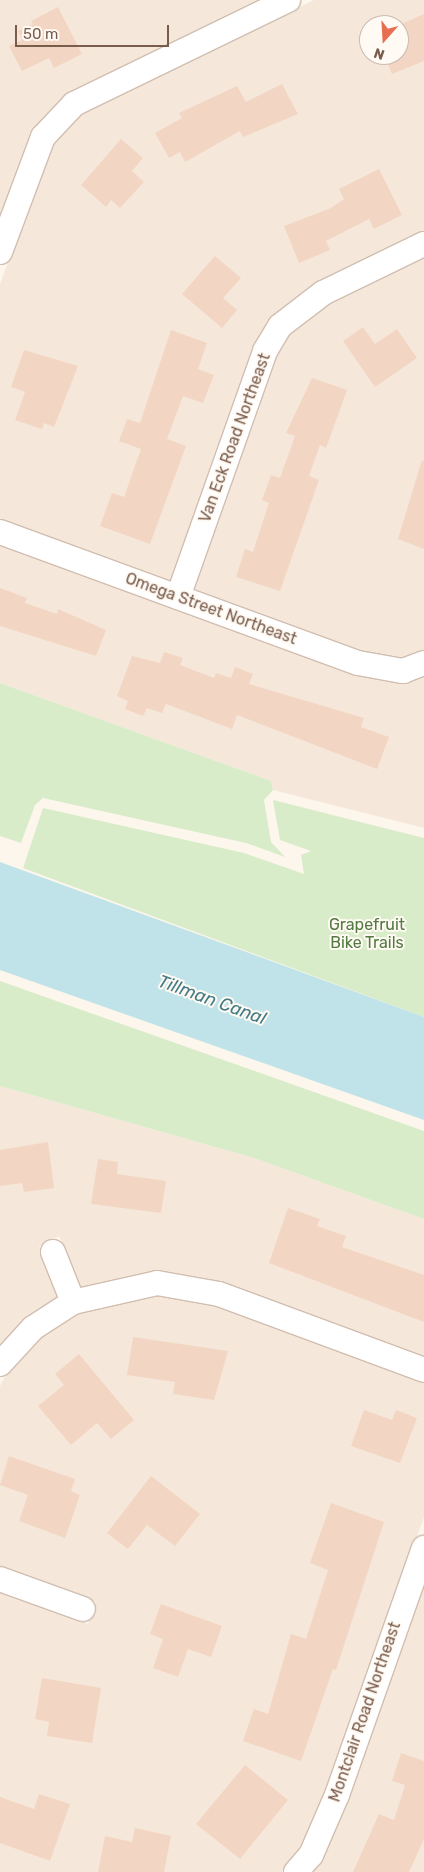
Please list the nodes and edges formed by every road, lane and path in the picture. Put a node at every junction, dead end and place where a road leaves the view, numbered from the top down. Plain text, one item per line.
1 (288, 0) edge
2 (2, 240) edge
3 (424, 244) edge
4 (0, 532) edge
5 (178, 597) junction
6 (424, 663) edge
7 (53, 1252) dead end
8 (73, 1302) junction
9 (0, 1364) edge
10 (424, 1370) edge
11 (424, 1548) edge
12 (0, 1579) edge
13 (82, 1609) dead end
14 (296, 1872) edge

1 - 2 street
3 - 5 street, Van Eck Road Northeast
4 - 5 street, Omega Street Northeast
5 - 6 street, Omega Street Northeast
7 - 8 street
8 - 9 street
8 - 10 street
11 - 14 street, Montclair Road Northeast
12 - 13 street

